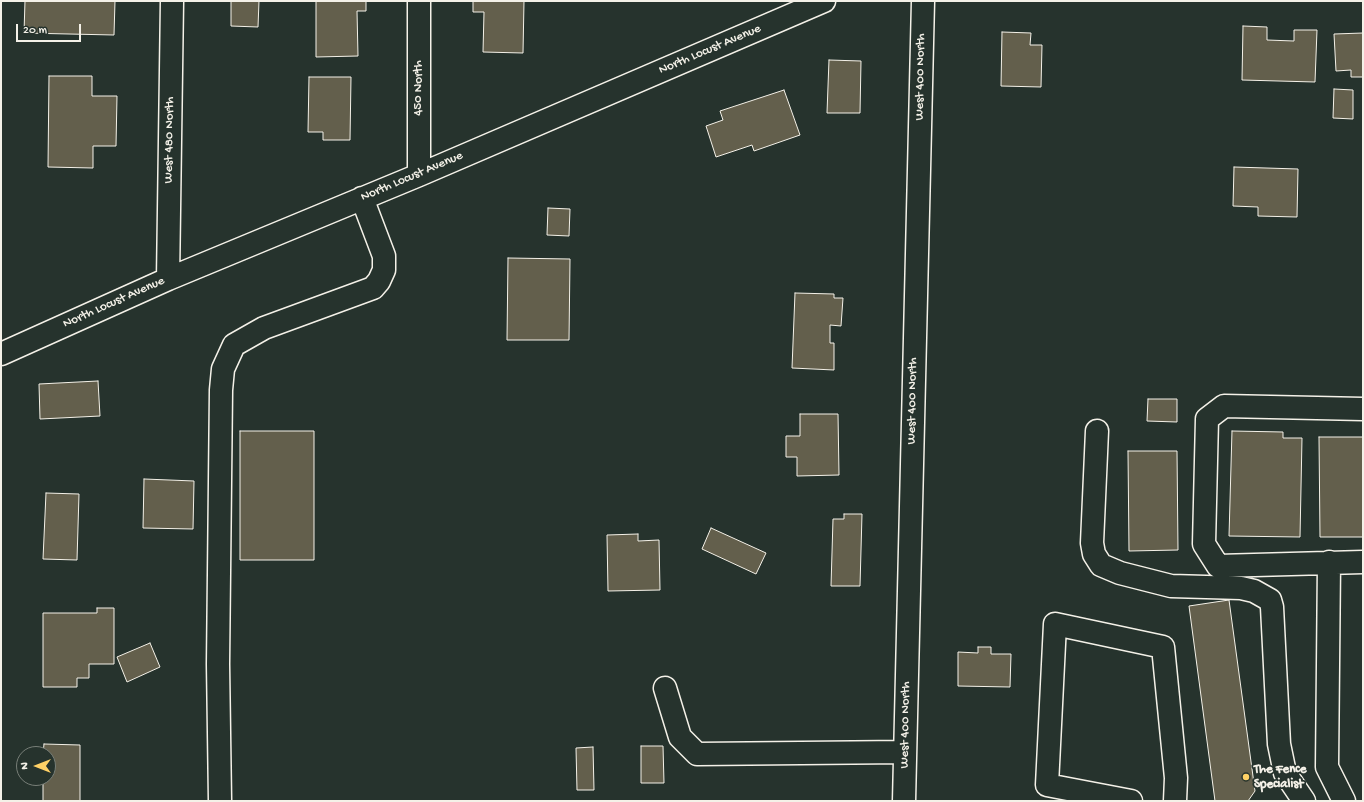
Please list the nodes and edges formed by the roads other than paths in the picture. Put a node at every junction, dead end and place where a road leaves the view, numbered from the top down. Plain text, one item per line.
1 (172, 1) edge
2 (419, 1) edge
3 (824, 1) edge
4 (923, 1) edge
5 (419, 175) junction
6 (362, 198) junction
7 (168, 279) junction
8 (1, 354) edge
9 (1363, 409) edge
10 (1098, 431) dead end
11 (1329, 562) junction
12 (1363, 562) edge
13 (665, 688) dead end
14 (905, 752) junction
15 (220, 801) edge
16 (904, 801) edge
17 (1131, 801) edge
18 (1176, 801) edge
19 (1304, 801) edge
20 (1344, 801) edge

1 - 7 street, West 480 North
2 - 5 street, 450 North
3 - 5 street, North Locust Avenue
4 - 14 street, West 400 North
5 - 6 street, North Locust Avenue
6 - 7 street, North Locust Avenue
6 - 15 street
7 - 8 street, North Locust Avenue
9 - 11 street
10 - 19 street
11 - 12 street
11 - 20 street
13 - 14 street
14 - 16 street, West 400 North
17 - 18 street

